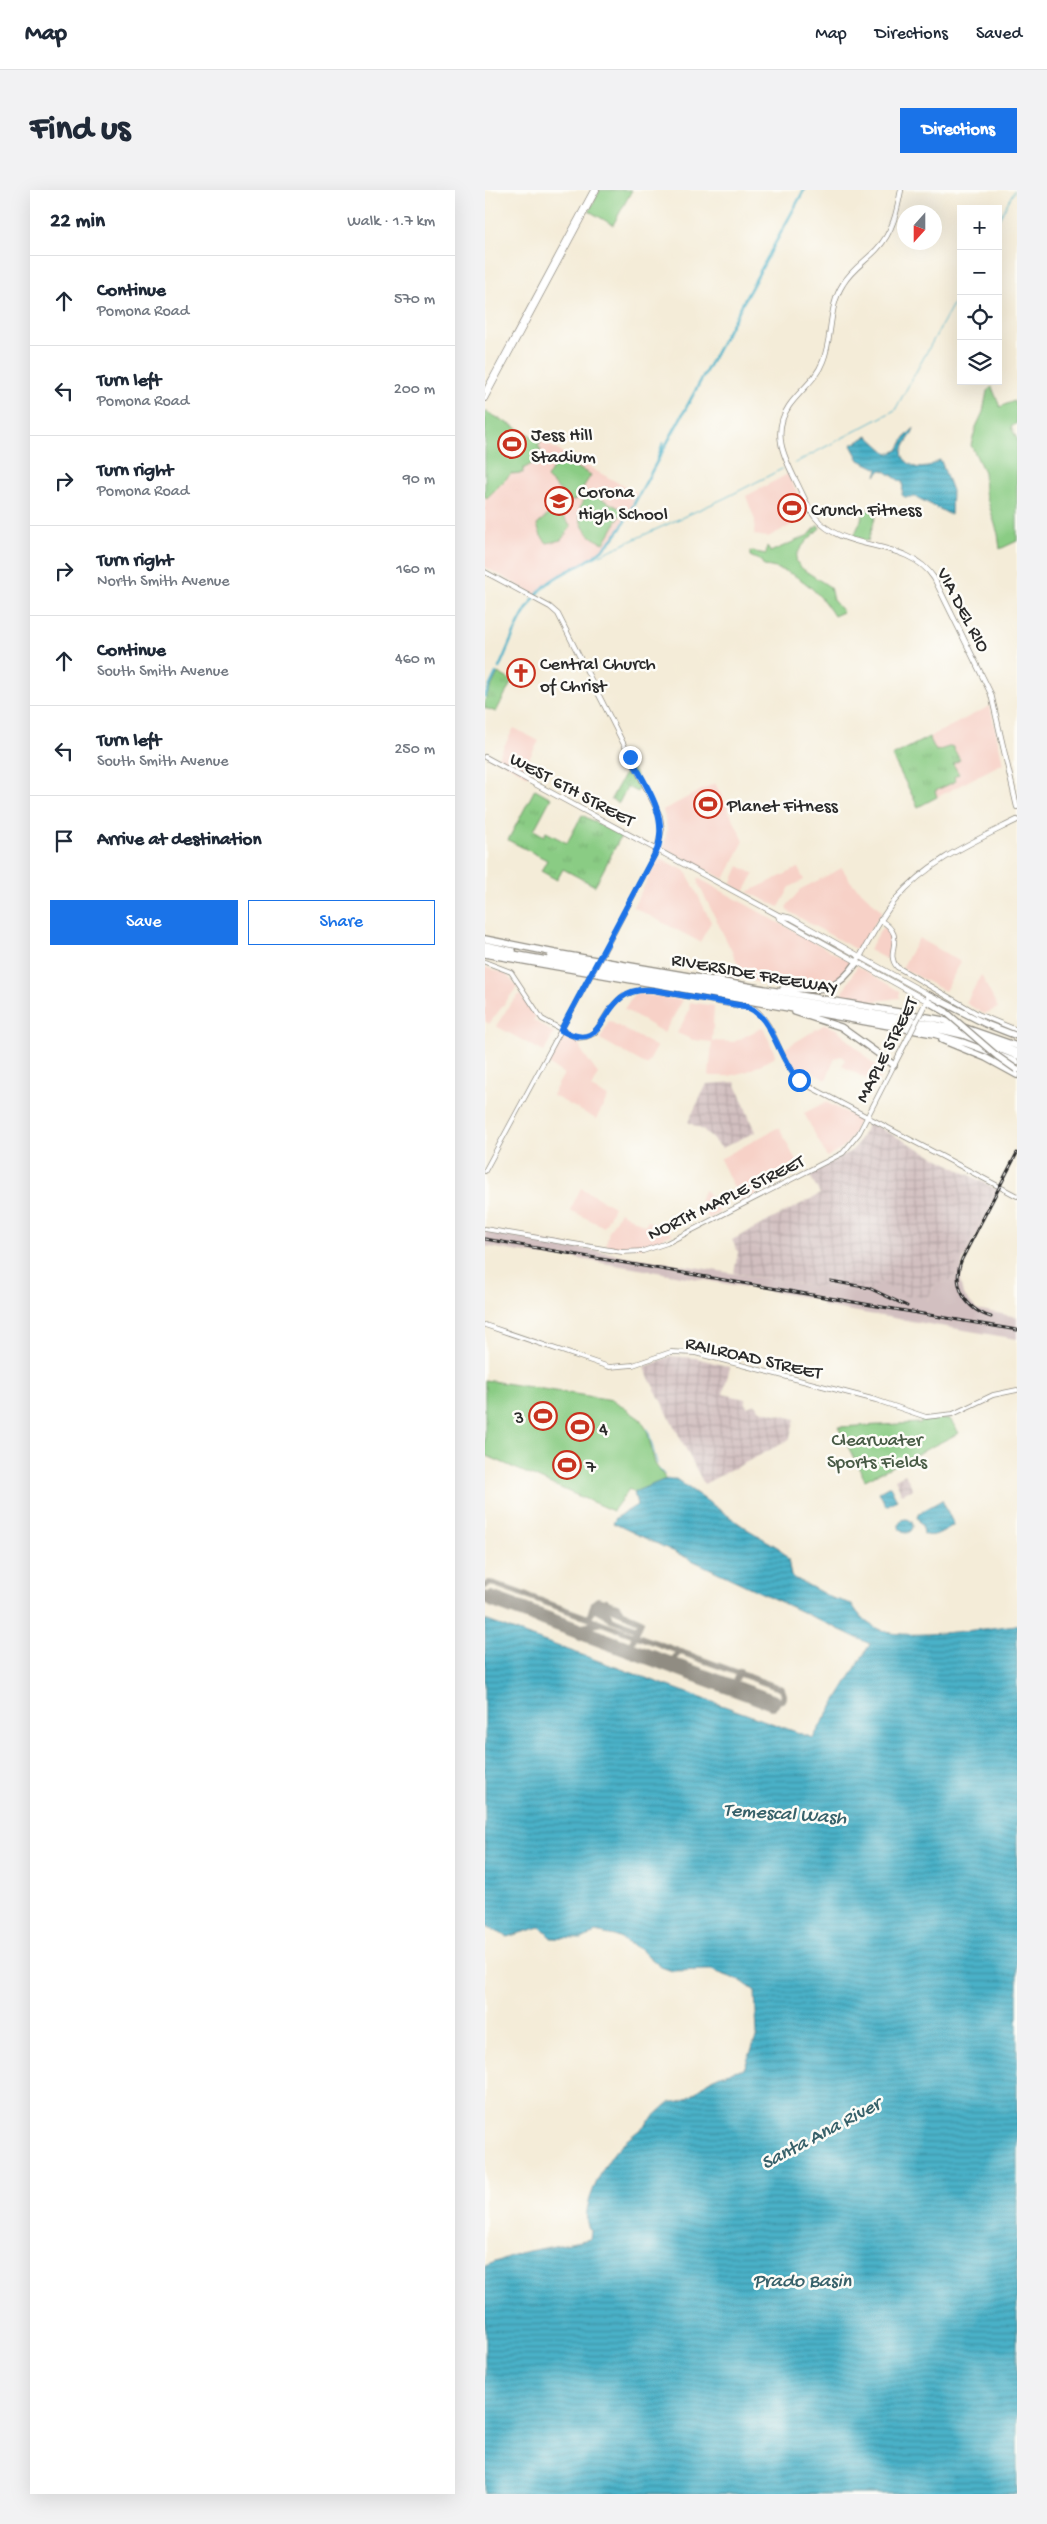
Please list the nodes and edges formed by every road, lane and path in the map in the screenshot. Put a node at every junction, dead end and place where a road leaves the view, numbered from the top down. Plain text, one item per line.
1 (593, 190) edge
2 (597, 190) edge
3 (901, 190) edge
4 (485, 392) edge
5 (485, 399) edge
6 (485, 572) edge
7 (485, 757) edge
8 (1017, 807) edge
9 (1017, 820) edge
10 (657, 850) junction
11 (778, 915) junction
12 (881, 920) junction
13 (485, 939) edge
14 (485, 945) edge
15 (485, 949) edge
16 (485, 954) edge
17 (860, 956) junction
18 (485, 962) edge
19 (857, 962) junction
20 (771, 989) junction
21 (927, 1001) junction
22 (784, 1007) junction
23 (561, 1030) junction
24 (1017, 1030) edge
25 (934, 1034) junction
26 (1017, 1036) edge
27 (999, 1039) junction
28 (1017, 1042) edge
29 (1017, 1046) edge
30 (1017, 1052) edge
31 (1017, 1056) edge
32 (1017, 1062) edge
33 (894, 1064) junction
34 (1017, 1070) edge
35 (1017, 1075) edge
36 (867, 1117) junction
37 (485, 1171) edge
38 (1017, 1196) edge
39 (485, 1229) edge
40 (485, 1325) edge
41 (1017, 1390) edge

1 - 4 main road
2 - 5 main road
3 - 8 main road, VIA DEL RIO
6 - 10 main road
7 - 10 main road, WEST 6TH STREET
9 - 12 main road
10 - 11 main road, WEST 6TH STREET
10 - 23 main road, bridge
11 - 17 main road, WEST 6TH STREET
11 - 19 main road, WEST 6TH STREET
12 - 17 main road
12 - 24 main road
13 - 20 highway, RIVERSIDE FREEWAY
14 - 30 highway
15 - 31 highway
16 - 22 highway, RIVERSIDE FREEWAY
17 - 19 main road
17 - 21 main road, WEST 6TH STREET
18 - 23 main road
19 - 20 highway
19 - 21 main road, WEST 6TH STREET
20 - 27 highway, RIVERSIDE FREEWAY
21 - 26 highway
21 - 33 main road, MAPLE STREET, bridge
21 - 34 highway, bridge
22 - 25 highway, RIVERSIDE FREEWAY
22 - 33 highway
23 - 36 main road
23 - 37 main road
25 - 32 highway, RIVERSIDE FREEWAY
25 - 35 highway
27 - 28 highway
27 - 29 highway, RIVERSIDE FREEWAY
33 - 36 main road, MAPLE STREET
36 - 38 main road
36 - 39 main road, NORTH MAPLE STREET
40 - 41 main road, RAILROAD STREET

